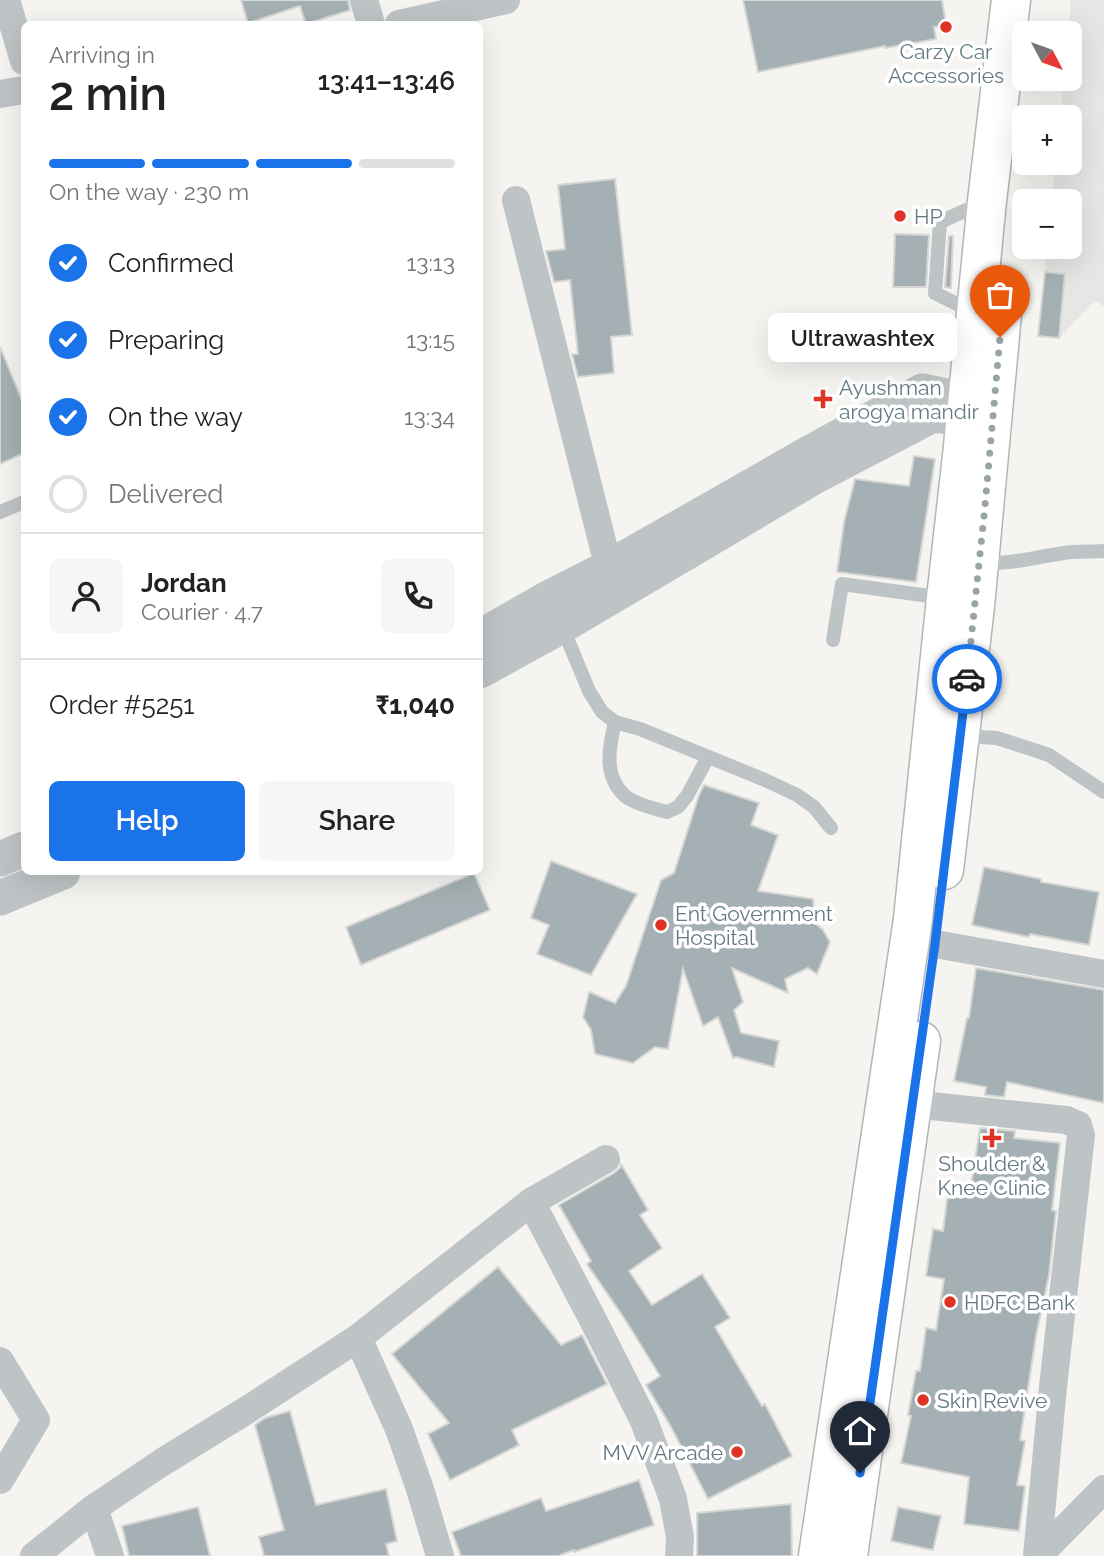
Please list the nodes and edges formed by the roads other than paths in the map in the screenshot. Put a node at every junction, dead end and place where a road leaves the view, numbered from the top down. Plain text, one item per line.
1 (6, 0) edge
2 (364, 0) edge
3 (506, 0) edge
4 (1012, 0) edge
5 (1034, 0) edge
6 (370, 21) edge
7 (412, 21) edge
8 (1032, 21) edge
9 (21, 51) edge
10 (21, 90) edge
11 (1024, 91) edge
12 (0, 94) edge
13 (516, 200) dead end
14 (980, 411) junction
15 (21, 503) edge
16 (0, 512) edge
17 (1104, 551) edge
18 (979, 562) junction
19 (617, 578) junction
20 (946, 598) junction
21 (556, 612) junction
22 (483, 636) edge
23 (833, 640) dead end
24 (483, 669) edge
25 (615, 722) junction
26 (960, 736) junction
27 (708, 757) junction
28 (1104, 792) edge
29 (831, 828) dead end
30 (21, 850) edge
31 (0, 859) edge
32 (56, 875) edge
33 (0, 898) edge
34 (935, 944) junction
35 (1104, 974) edge
36 (912, 1104) junction
37 (607, 1159) dead end
38 (531, 1202) junction
39 (358, 1338) junction
40 (0, 1361) edge
41 (0, 1480) edge
42 (1104, 1489) edge
43 (94, 1508) junction
44 (34, 1556) edge
45 (110, 1556) edge
46 (440, 1556) edge
47 (679, 1556) edge
48 (818, 1556) edge
49 (848, 1556) edge
50 (1037, 1556) edge

1 - 9 street
2 - 6 street
3 - 7 street
4 - 14 main road
5 - 8 main road
10 - 12 street
11 - 14 main road
13 - 19 street
14 - 18 main road
14 - 19 street
14 - 20 main road
15 - 16 lane
17 - 18 lane
18 - 26 main road
19 - 21 street
20 - 23 lane
20 - 48 main road
21 - 22 street
21 - 24 street
21 - 25 lane
25 - 27 lane
25 - 27 lane
26 - 28 lane
26 - 34 main road
27 - 29 lane
30 - 31 street
32 - 33 street
34 - 35 street
34 - 36 main road
36 - 49 main road
36 - 50 street
37 - 38 street
38 - 39 street
38 - 47 street
39 - 43 street
39 - 46 street
40 - 41 street
42 - 50 street
43 - 44 street
43 - 45 street

